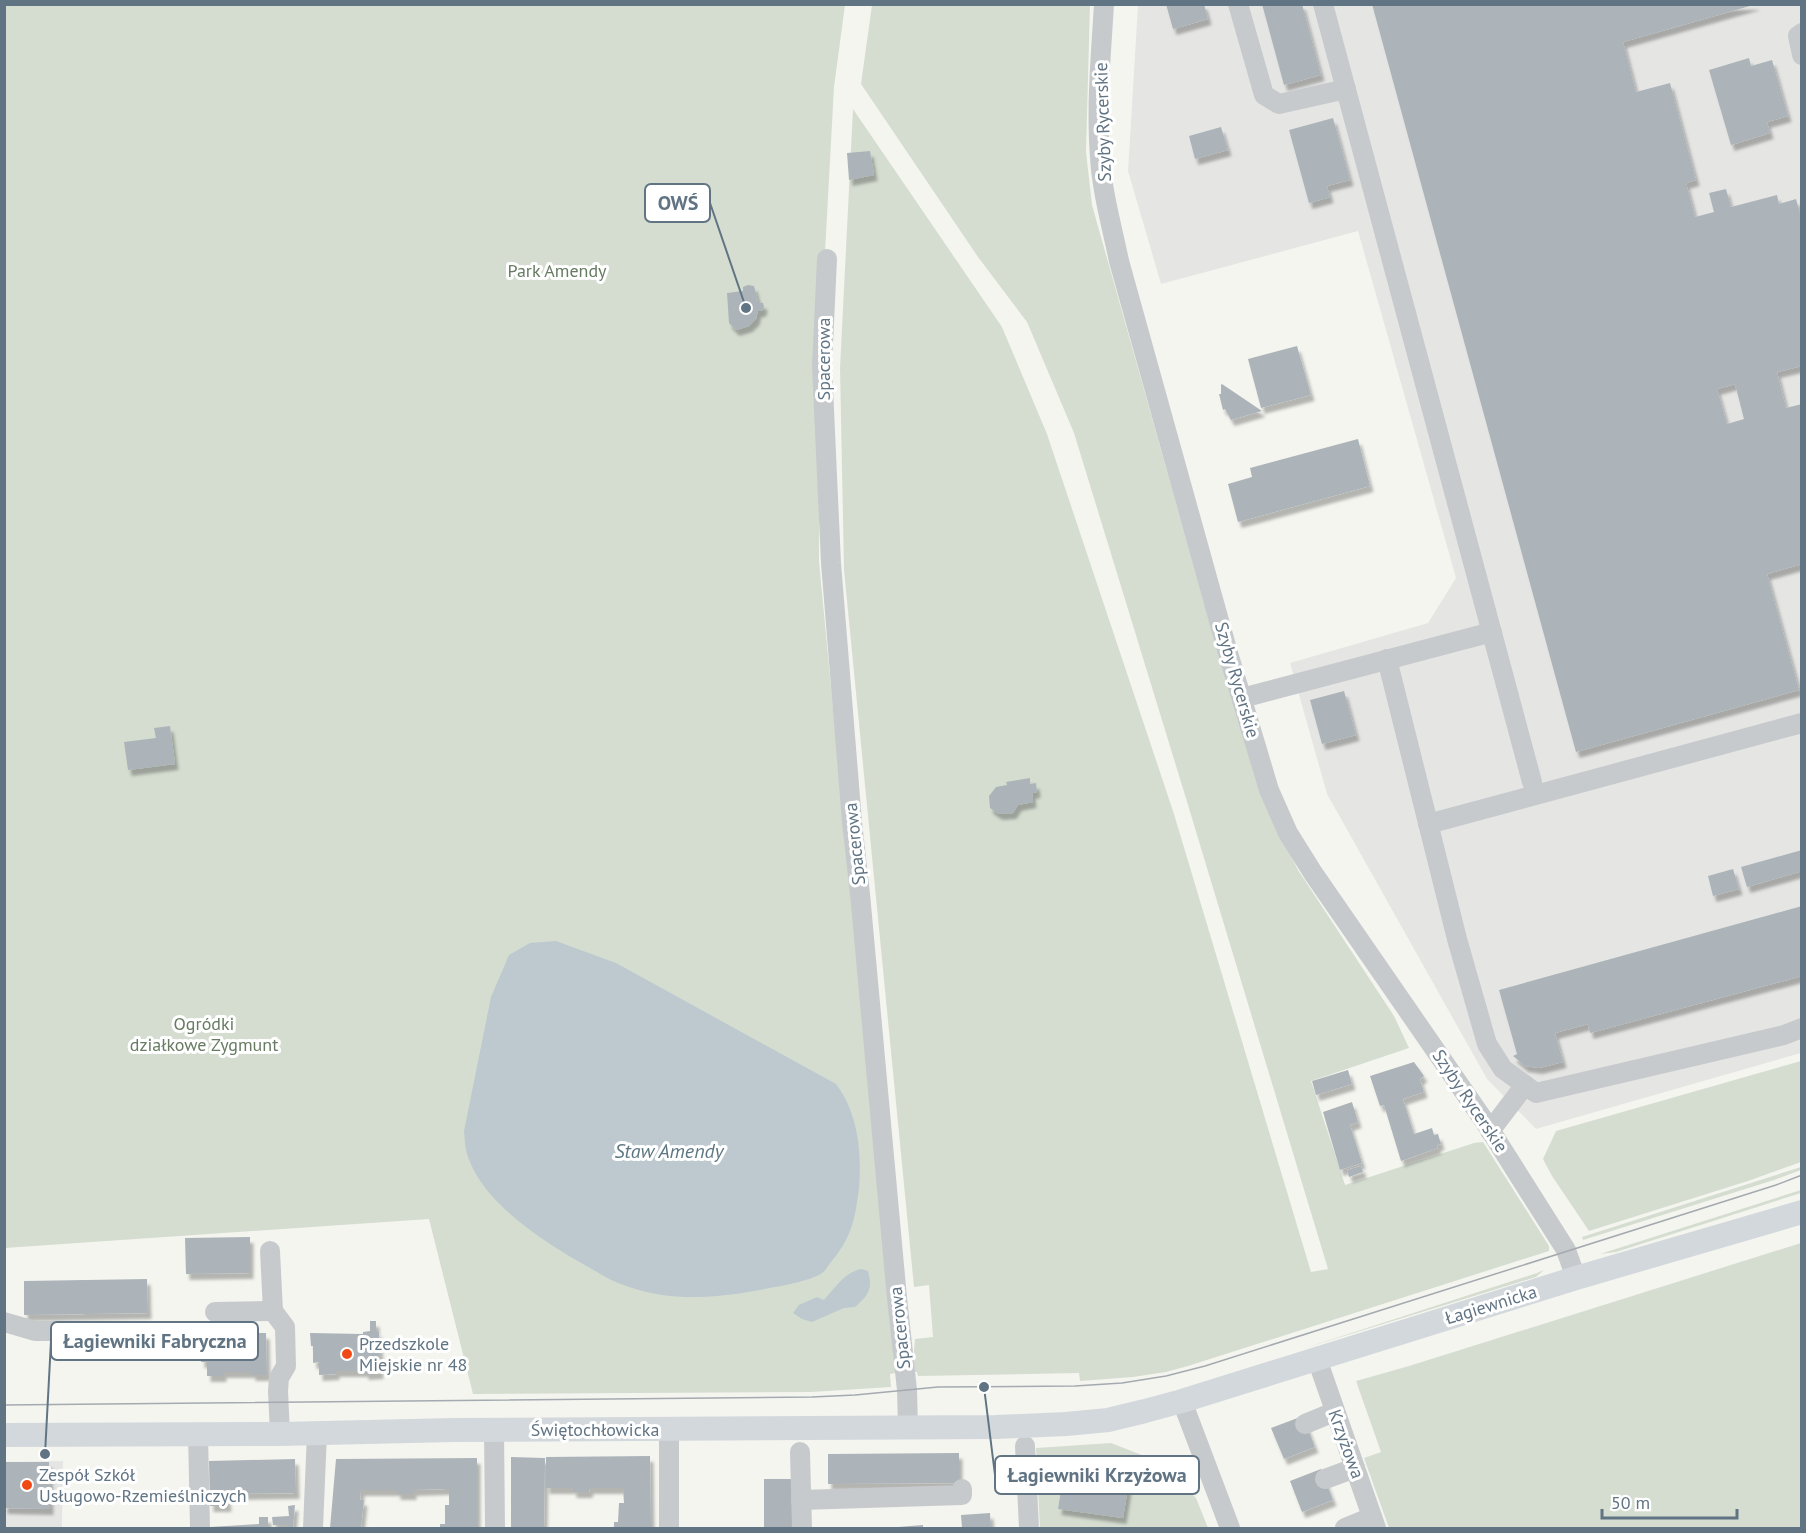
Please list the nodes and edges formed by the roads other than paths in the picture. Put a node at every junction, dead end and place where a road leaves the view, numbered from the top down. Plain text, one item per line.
1 (1104, 4) edge
2 (1238, 4) edge
3 (1323, 4) edge
4 (1802, 33) edge
5 (1802, 55) edge
6 (1346, 89) junction
7 (827, 259) dead end
8 (1492, 632) junction
9 (1387, 659) junction
10 (1242, 698) junction
11 (1802, 723) edge
12 (1532, 782) dead end
13 (1428, 824) junction
14 (1802, 1028) edge
15 (1525, 1085) junction
16 (1491, 1131) junction
17 (1802, 1212) edge
18 (270, 1251) dead end
19 (1576, 1278) junction
20 (273, 1311) junction
21 (215, 1312) dead end
22 (4, 1322) edge
23 (114, 1331) dead end
24 (1317, 1359) junction
25 (1182, 1401) junction
26 (1334, 1412) junction
27 (1305, 1424) dead end
28 (908, 1428) junction
29 (494, 1430) junction
30 (669, 1430) junction
31 (198, 1433) junction
32 (317, 1433) junction
33 (280, 1434) junction
34 (4, 1435) edge
35 (1025, 1446) dead end
36 (801, 1452) dead end
37 (1354, 1468) junction
38 (1325, 1479) dead end
39 (962, 1489) dead end
40 (801, 1500) junction
41 (1374, 1523) edge
42 (200, 1528) edge
43 (313, 1528) edge
44 (495, 1528) edge
45 (669, 1528) edge
46 (802, 1528) edge
47 (1029, 1528) edge
48 (1230, 1528) edge
49 (1345, 1528) edge

1 - 10 street, Szyby Rycerskie
2 - 6 street
3 - 6 street
4 - 5 street
6 - 8 street
7 - 28 street, Spacerowa
8 - 9 street
8 - 12 street
9 - 10 street
9 - 13 street
10 - 16 street, Szyby Rycerskie
11 - 13 street
13 - 15 street
14 - 15 street
15 - 16 street
16 - 19 street, Szyby Rycerskie
17 - 19 main road, Łagiewnicka
18 - 20 street
19 - 24 main road, Łagiewnicka
20 - 21 street
20 - 33 street
22 - 23 street
24 - 25 main road, Łagiewnicka
24 - 26 street, Krzyżowa
25 - 28 main road, Świętochłowicka
25 - 48 street
26 - 27 street
26 - 37 street, Krzyżowa
28 - 30 main road, Świętochłowicka
29 - 30 main road, Świętochłowicka
29 - 32 main road, Świętochłowicka
29 - 44 street
30 - 45 street
31 - 33 main road, Świętochłowicka
31 - 34 main road, Świętochłowicka
31 - 42 street
32 - 33 main road, Świętochłowicka
32 - 43 street
35 - 47 street
36 - 40 street
37 - 38 street
37 - 41 street, Krzyżowa
39 - 40 street
40 - 46 street
41 - 49 street

